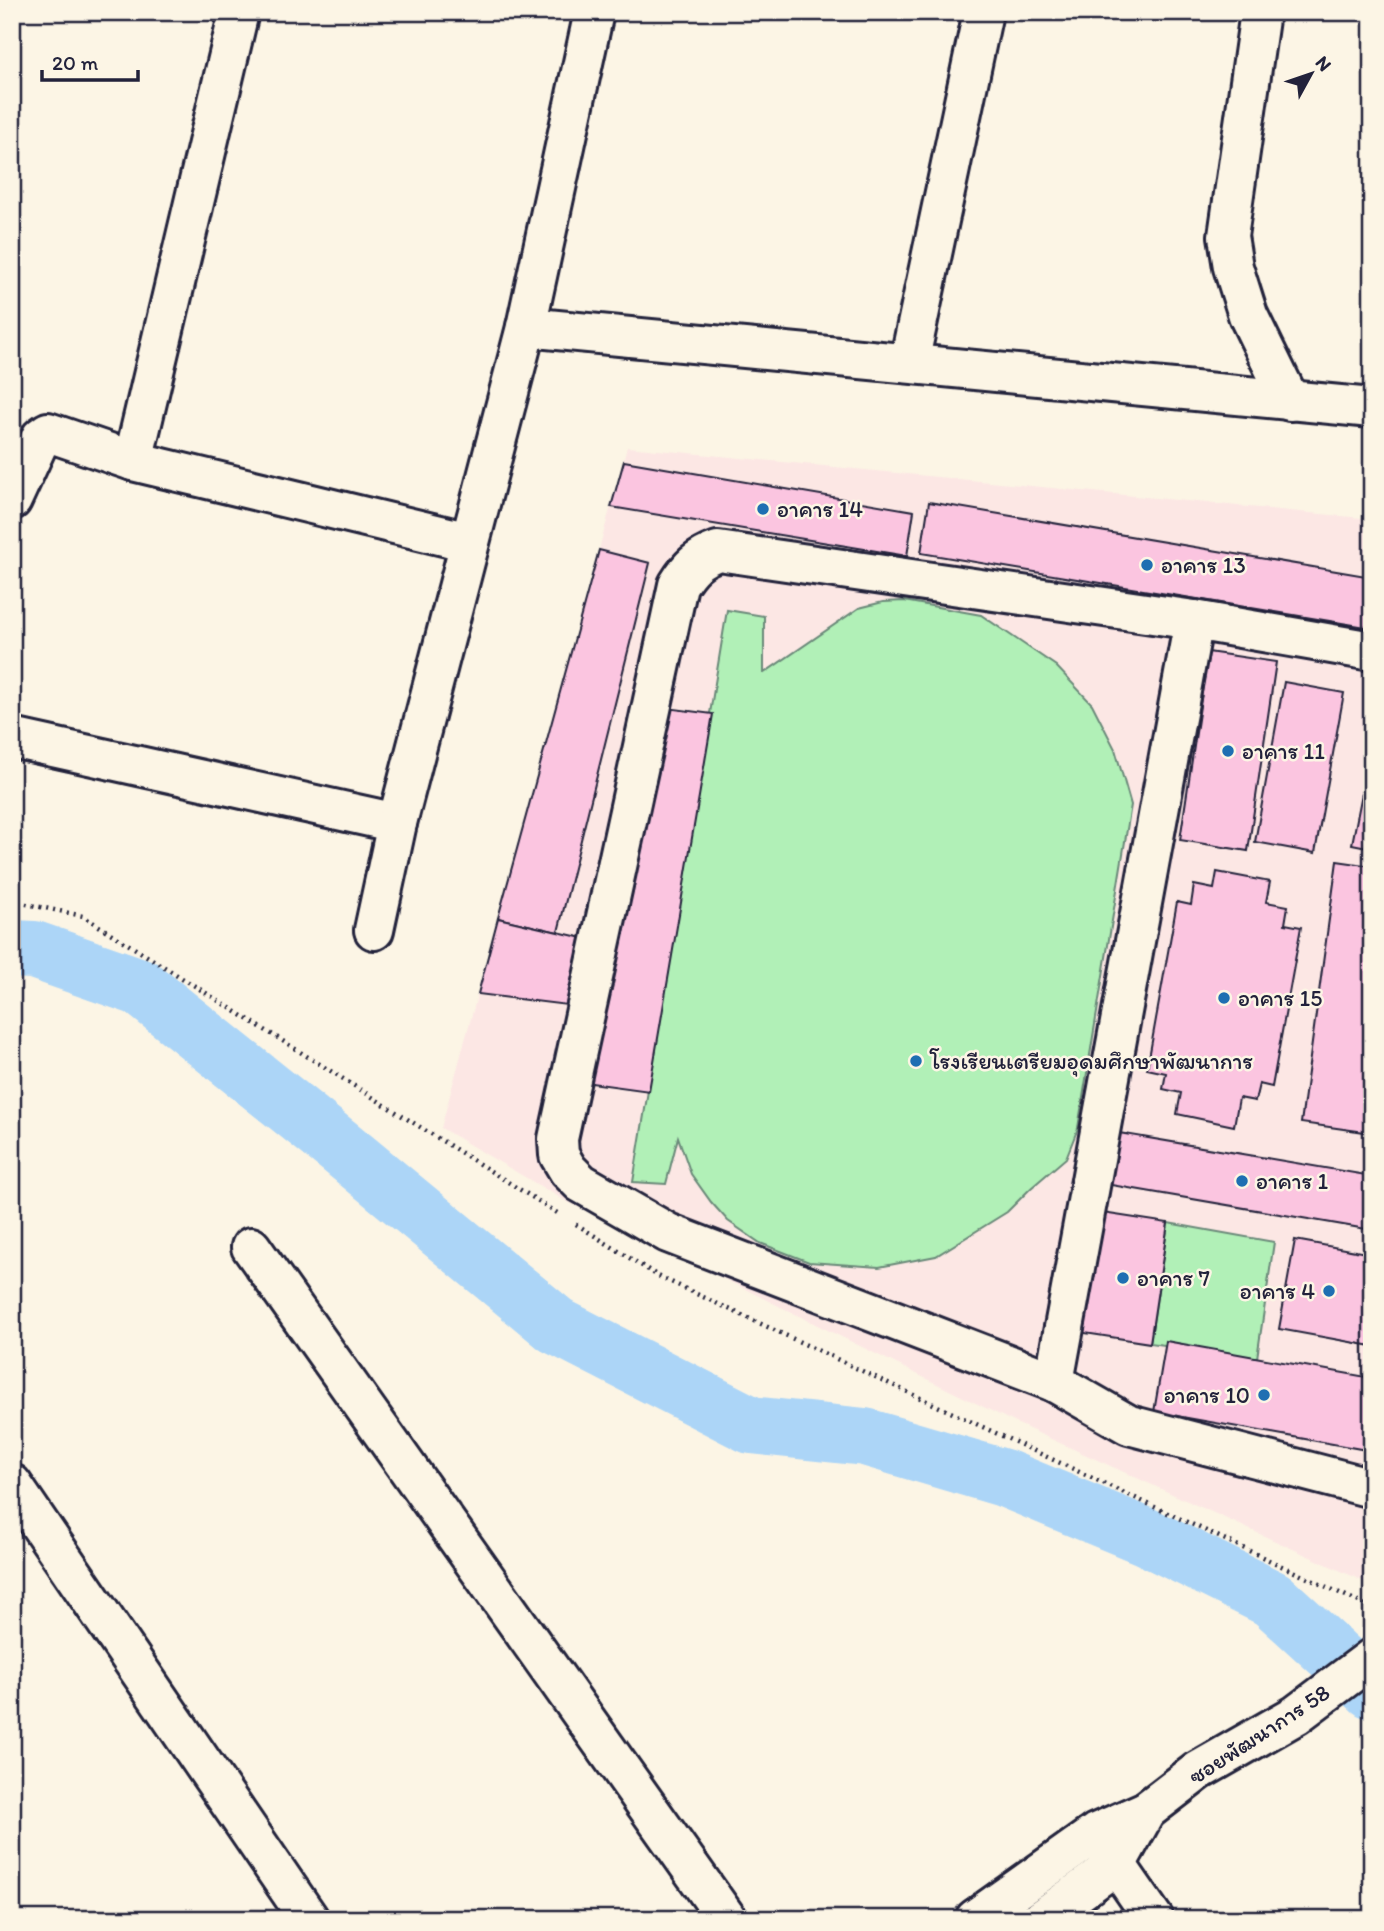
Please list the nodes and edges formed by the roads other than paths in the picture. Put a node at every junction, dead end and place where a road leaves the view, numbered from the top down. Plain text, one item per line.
1 (239, 12) edge
2 (594, 12) edge
3 (983, 12) edge
4 (1259, 12) edge
5 (526, 327) junction
6 (909, 363) junction
7 (1290, 401) junction
8 (1372, 408) edge
9 (133, 461) junction
10 (12, 500) edge
11 (469, 542) junction
12 (1194, 620) junction
13 (1372, 651) edge
14 (12, 738) edge
15 (397, 823) junction
16 (374, 930) dead end
17 (251, 1247) dead end
18 (1054, 1382) junction
19 (12, 1484) edge
20 (1372, 1488) edge
21 (1372, 1658) edge
22 (1146, 1811) junction
23 (1096, 1833) junction
24 (1116, 1865) junction
25 (309, 1919) edge
26 (727, 1919) edge
27 (975, 1919) edge
28 (1041, 1919) edge
29 (1154, 1919) edge

1 - 9 street
2 - 5 street
3 - 6 street
4 - 7 street
5 - 6 street
5 - 11 street
6 - 7 street
7 - 8 street
9 - 10 street
9 - 11 street
11 - 15 street
12 - 13 street
12 - 18 street
12 - 18 street
14 - 15 street
15 - 16 street
17 - 26 street
18 - 20 street
19 - 25 street
21 - 22 street, ซอยพัฒนาการ 58
22 - 23 street, ซอยพัฒนาการ 58
22 - 24 street, ซอยพัฒนาการ 58
23 - 24 street
23 - 27 street, ซอยพัฒนาการ 58
24 - 28 street, ซอยพัฒนาการ 58
24 - 29 street

